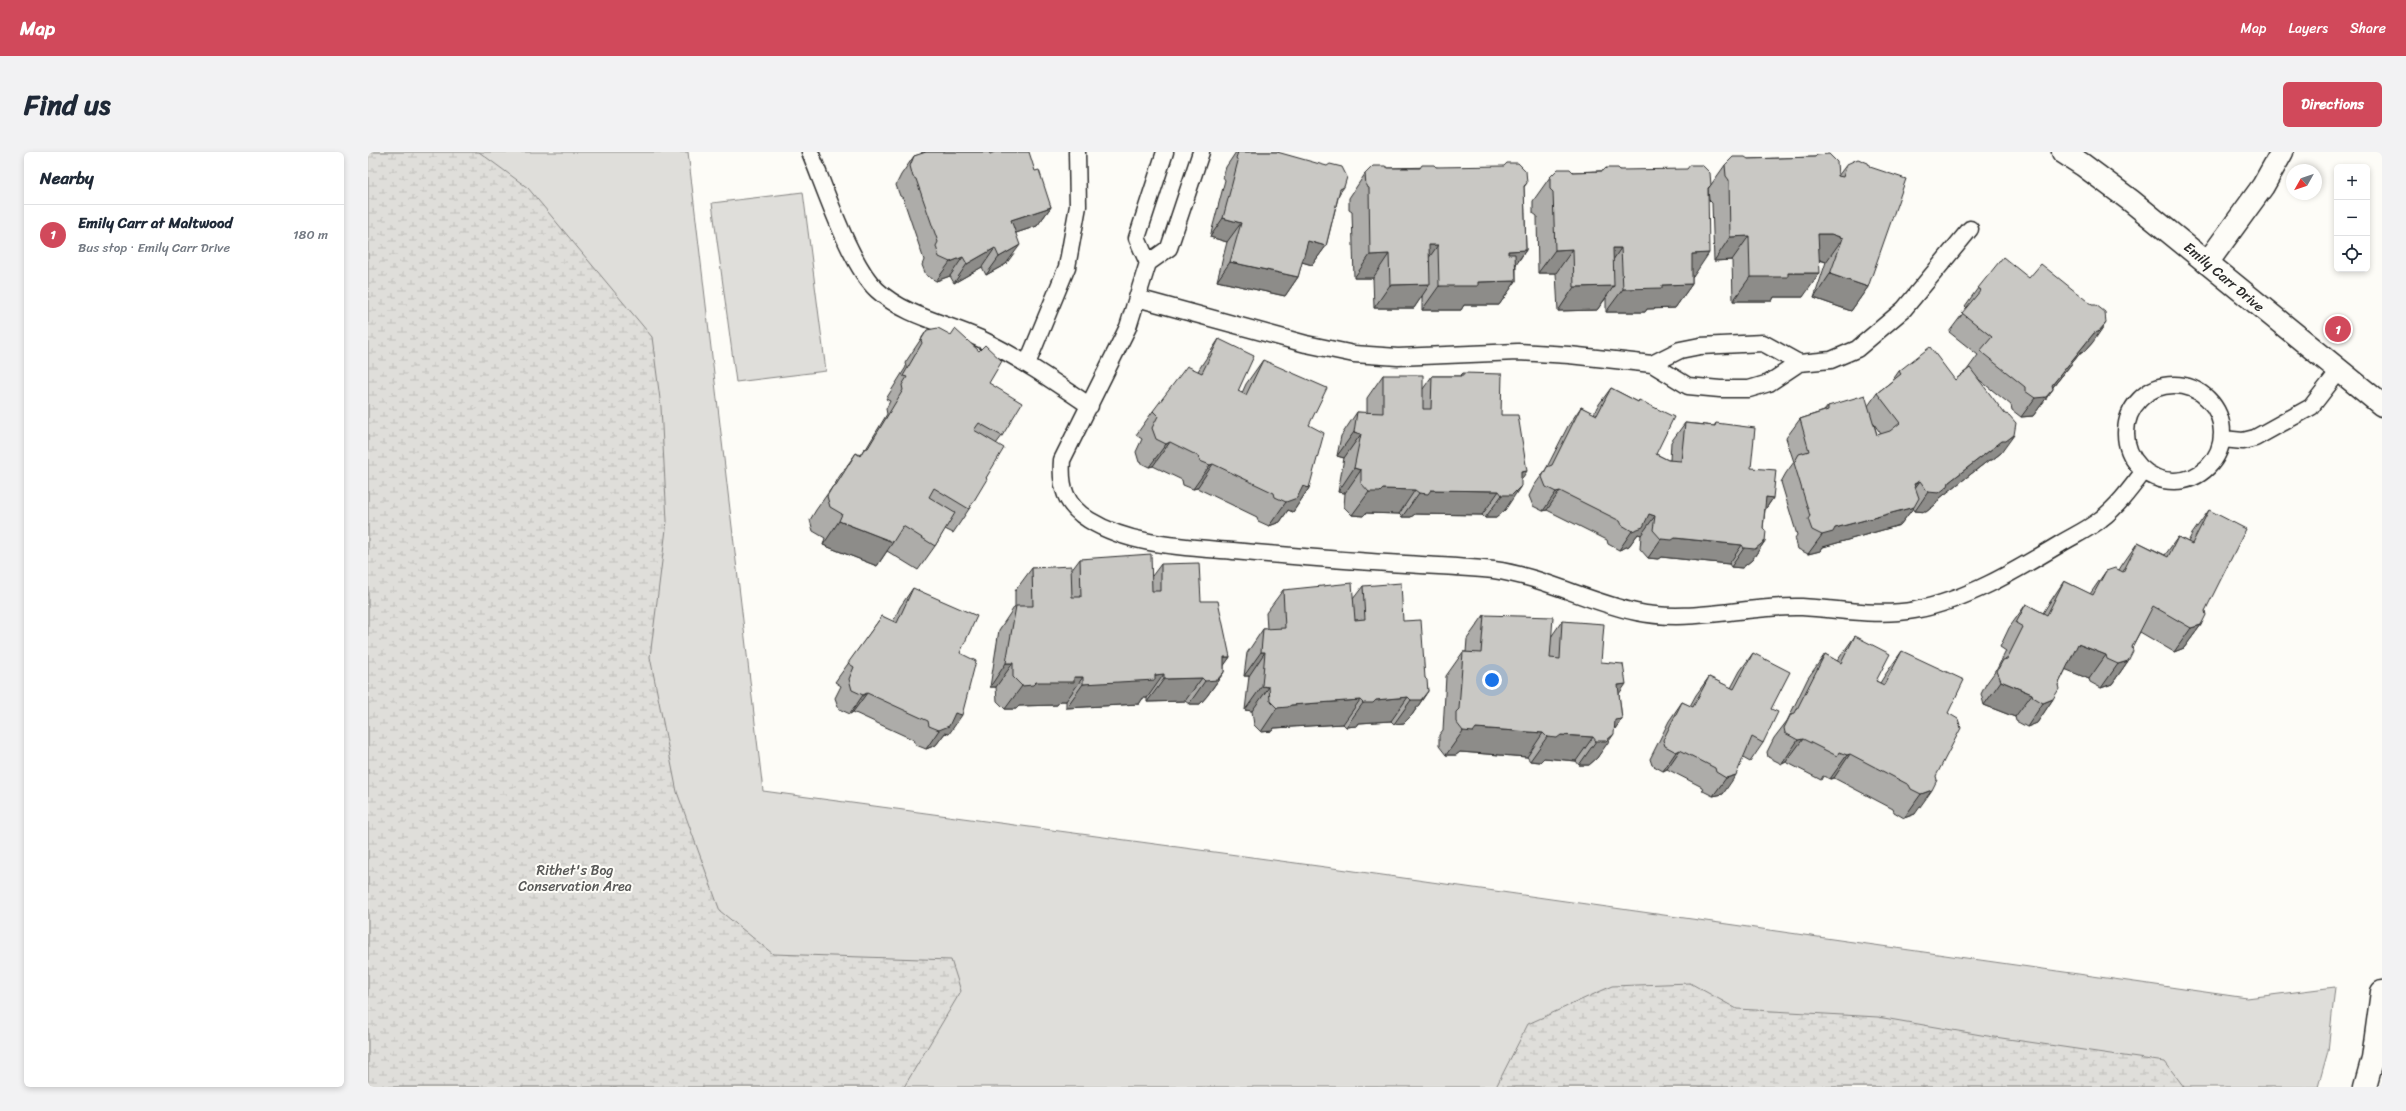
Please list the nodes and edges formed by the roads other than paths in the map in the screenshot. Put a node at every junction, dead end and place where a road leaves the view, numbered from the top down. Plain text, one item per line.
1 (810, 152) edge
2 (1077, 152) edge
3 (1165, 152) edge
4 (1201, 152) edge
5 (2063, 152) edge
6 (2282, 152) edge
7 (1970, 229) dead end
8 (1148, 263) junction
9 (2207, 263) junction
10 (1137, 298) junction
11 (1799, 363) junction
12 (1028, 364) junction
13 (1652, 364) junction
14 (2339, 371) junction
15 (1090, 406) junction
16 (2382, 406) edge
17 (2223, 440) junction
18 (2144, 471) junction
19 (2382, 992) edge
20 (2365, 1087) edge

1 - 12 lane
2 - 12 lane
3 - 8 lane
4 - 8 lane
5 - 9 street, Emily Carr Drive
6 - 9 street
7 - 11 lane
8 - 10 lane
9 - 14 street, Emily Carr Drive
10 - 13 lane
10 - 15 lane
11 - 13 lane
11 - 13 lane
12 - 15 lane
14 - 16 street, Emily Carr Drive
14 - 17 lane
15 - 18 lane
17 - 18 lane
17 - 18 lane
19 - 20 street

